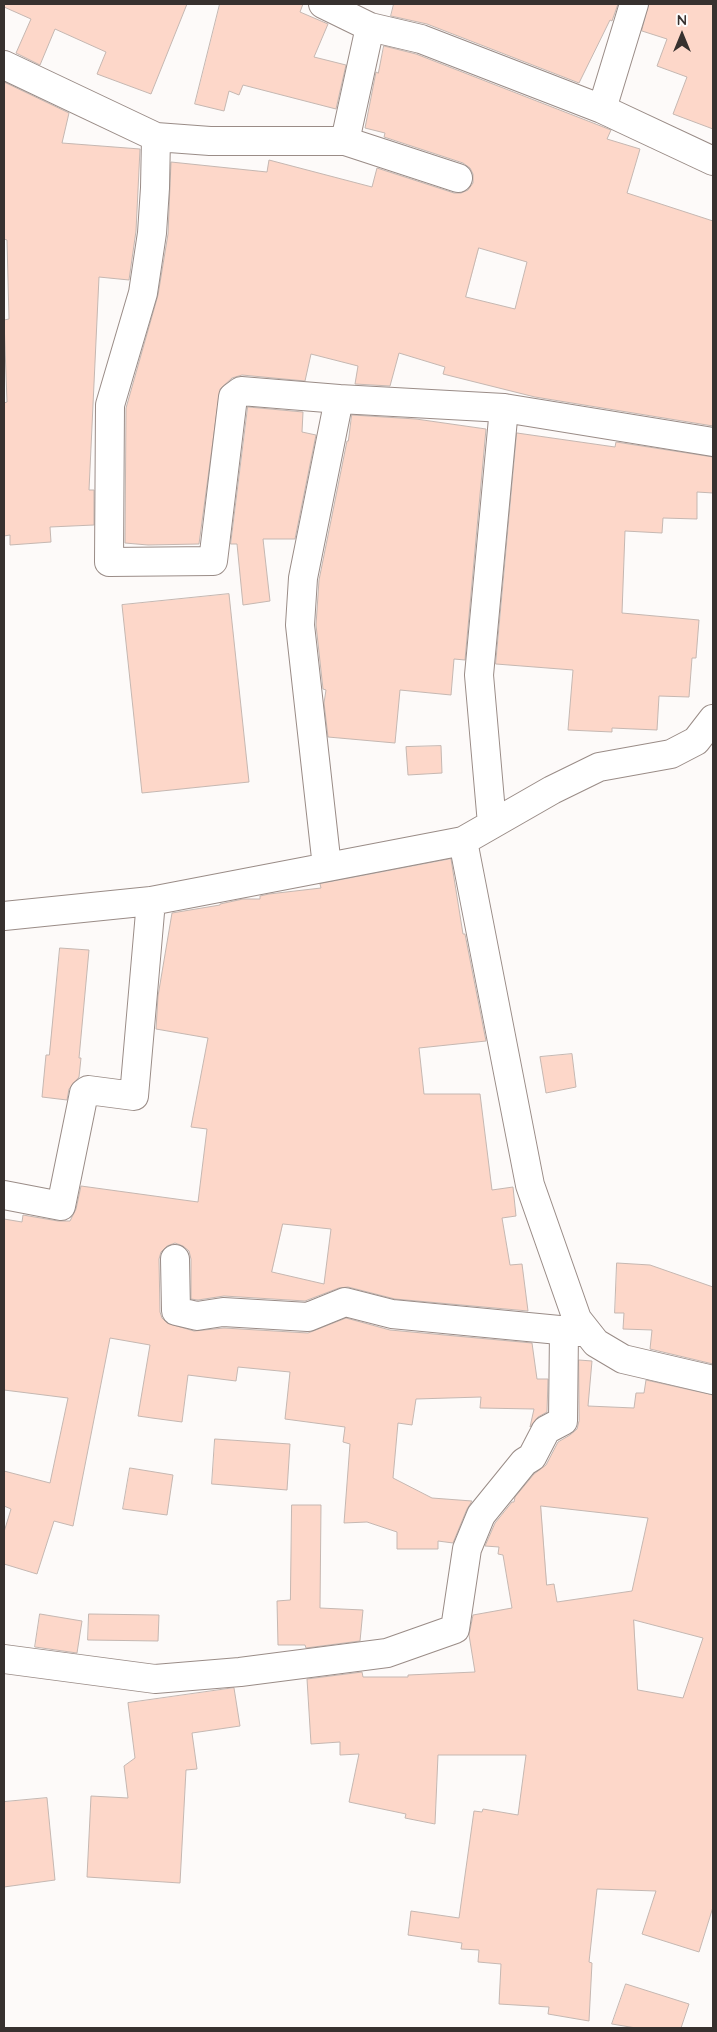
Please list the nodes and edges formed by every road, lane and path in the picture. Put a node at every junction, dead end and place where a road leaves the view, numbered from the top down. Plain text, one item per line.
1 (323, 4) edge
2 (634, 4) edge
3 (370, 27) junction
4 (4, 65) edge
5 (602, 108) junction
6 (156, 137) junction
7 (345, 141) junction
8 (713, 161) edge
9 (458, 178) dead end
10 (339, 399) junction
11 (504, 408) junction
12 (713, 442) edge
13 (713, 719) edge
14 (492, 824) junction
15 (463, 841) junction
16 (327, 867) junction
17 (151, 901) junction
18 (4, 916) edge
19 (4, 1195) edge
20 (174, 1259) dead end
21 (575, 1331) junction
22 (713, 1380) edge
23 (4, 1659) edge

1 - 3 street
2 - 5 street
3 - 5 street
3 - 7 street
4 - 6 street
5 - 8 street
6 - 7 street
6 - 10 street
7 - 9 street
10 - 11 street
10 - 16 street
11 - 12 street
11 - 14 street
13 - 14 street
14 - 15 street
15 - 16 street
15 - 21 street
16 - 17 street
17 - 18 street
17 - 19 street
20 - 21 street
21 - 22 street
21 - 23 street

